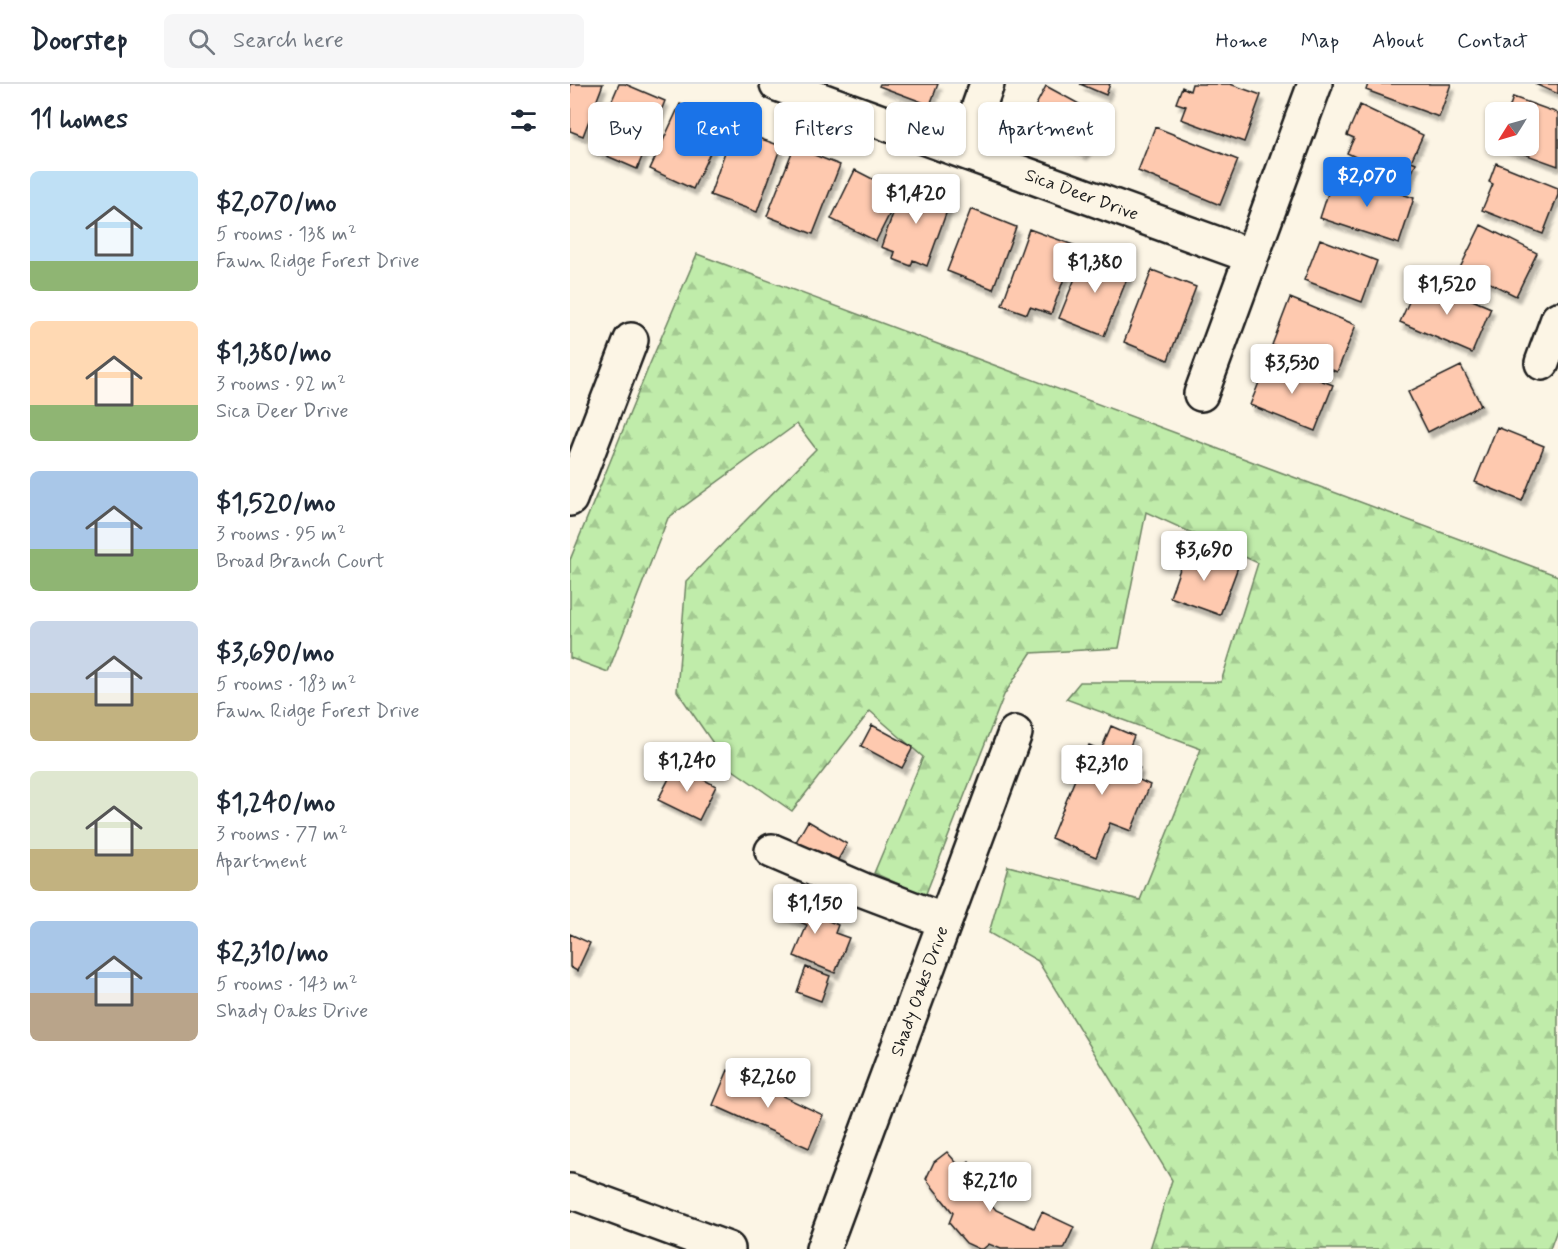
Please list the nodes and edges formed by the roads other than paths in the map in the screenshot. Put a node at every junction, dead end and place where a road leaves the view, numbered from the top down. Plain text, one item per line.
1 (777, 84) edge
2 (987, 84) edge
3 (1315, 84) edge
4 (886, 123) edge
5 (966, 143) edge
6 (966, 152) edge
7 (1251, 256) junction
8 (1558, 319) edge
9 (630, 340) dead end
10 (1542, 363) dead end
11 (1201, 394) dead end
12 (570, 499) edge
13 (1015, 734) dead end
14 (772, 851) dead end
15 (945, 921) junction
16 (570, 1191) edge
17 (728, 1249) edge
18 (823, 1249) edge

1 - 4 street, Sica Deer Drive
2 - 5 street
3 - 7 street
6 - 7 street, Sica Deer Drive
7 - 11 street
8 - 10 street
9 - 12 street
13 - 15 street, Shady Oaks Drive
14 - 15 street
15 - 18 street, Shady Oaks Drive
16 - 17 street

